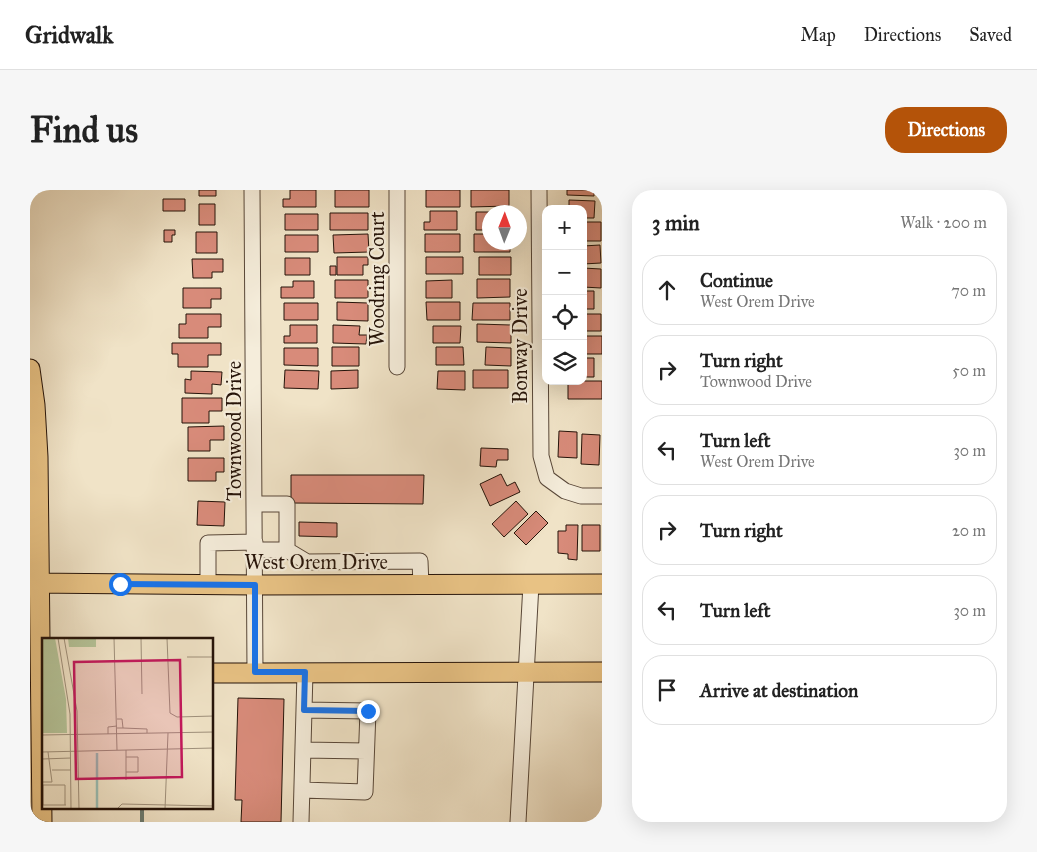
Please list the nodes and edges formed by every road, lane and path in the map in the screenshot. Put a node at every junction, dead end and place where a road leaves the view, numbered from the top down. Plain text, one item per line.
1 (252, 190) edge
2 (398, 190) edge
3 (539, 190) edge
4 (397, 367) dead end
5 (30, 369) edge
6 (602, 496) edge
7 (255, 504) junction
8 (255, 546) junction
9 (287, 550) junction
10 (382, 561) junction
11 (307, 562) junction
12 (35, 583) edge
13 (208, 584) junction
14 (382, 584) junction
15 (421, 584) junction
16 (531, 584) junction
17 (602, 584) edge
18 (255, 585) junction
19 (308, 585) junction
20 (255, 672) junction
21 (305, 672) junction
22 (602, 672) edge
23 (214, 673) edge
24 (525, 673) junction
25 (38, 675) edge
26 (304, 710) junction
27 (303, 750) junction
28 (366, 751) junction
29 (302, 790) junction
30 (42, 822) edge
31 (301, 822) edge
32 (518, 822) edge

1 - 7 street, Townwood Drive
2 - 4 street, Woodring Court
3 - 6 street, Bonway Drive
5 - 12 main road
7 - 8 street, Townwood Drive
7 - 9 street
8 - 9 street
8 - 13 street
8 - 18 street, Townwood Drive
9 - 11 street
10 - 11 street
10 - 14 street
10 - 15 street
11 - 19 street
12 - 13 main road, West Orem Drive
12 - 25 main road
13 - 18 main road, West Orem Drive
14 - 15 main road, West Orem Drive
14 - 19 main road, West Orem Drive
15 - 16 main road, West Orem Drive
16 - 17 main road, West Orem Drive
16 - 24 street
18 - 19 main road, West Orem Drive
18 - 20 street, Townwood Drive
20 - 21 main road
20 - 23 main road
21 - 24 main road
21 - 26 street
22 - 24 main road
24 - 32 street
25 - 30 main road
26 - 27 street
26 - 28 street
27 - 28 street
27 - 29 street
28 - 29 street
29 - 31 street

